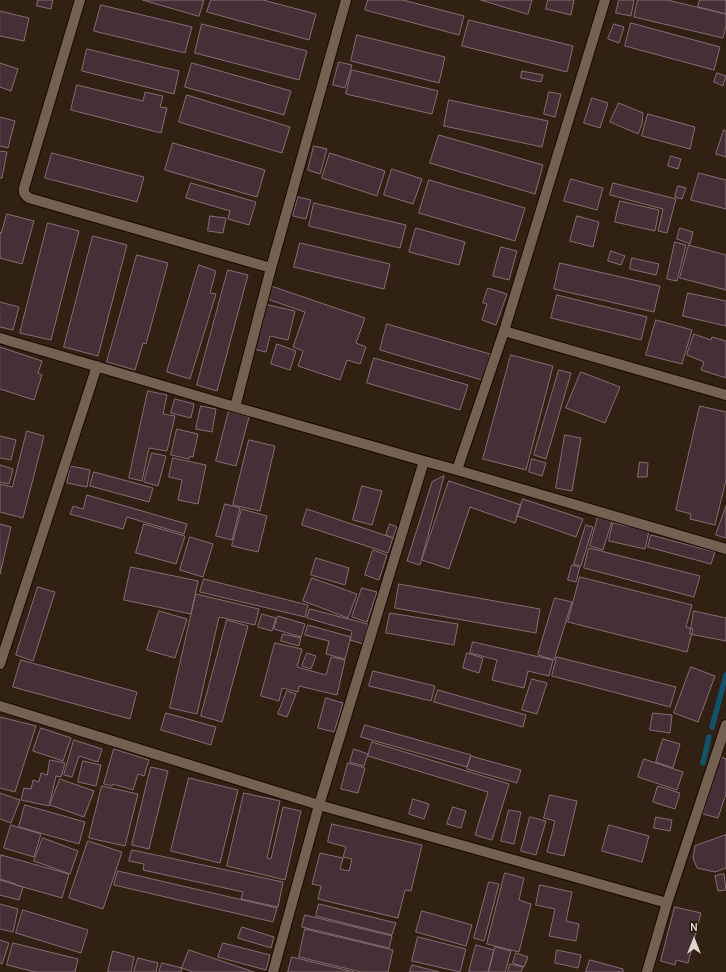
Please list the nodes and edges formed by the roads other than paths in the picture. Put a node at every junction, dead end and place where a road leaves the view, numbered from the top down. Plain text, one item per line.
1 (80, 0) edge
2 (346, 0) edge
3 (605, 0) edge
4 (270, 268) junction
5 (504, 331) junction
6 (0, 338) edge
7 (97, 366) junction
8 (726, 396) edge
9 (235, 407) junction
10 (424, 461) junction
11 (457, 470) junction
12 (726, 550) edge
13 (0, 664) edge
14 (0, 706) edge
15 (726, 725) edge
16 (319, 805) junction
17 (668, 903) junction
18 (273, 972) edge
19 (647, 972) edge

1 - 4 street
2 - 4 street
3 - 5 street
4 - 9 street
5 - 8 street
5 - 11 street
6 - 7 street
7 - 9 street
7 - 13 street
9 - 10 street
10 - 11 street
10 - 16 street
11 - 12 street
14 - 16 street
15 - 17 street
16 - 17 street
16 - 18 street
17 - 19 street

